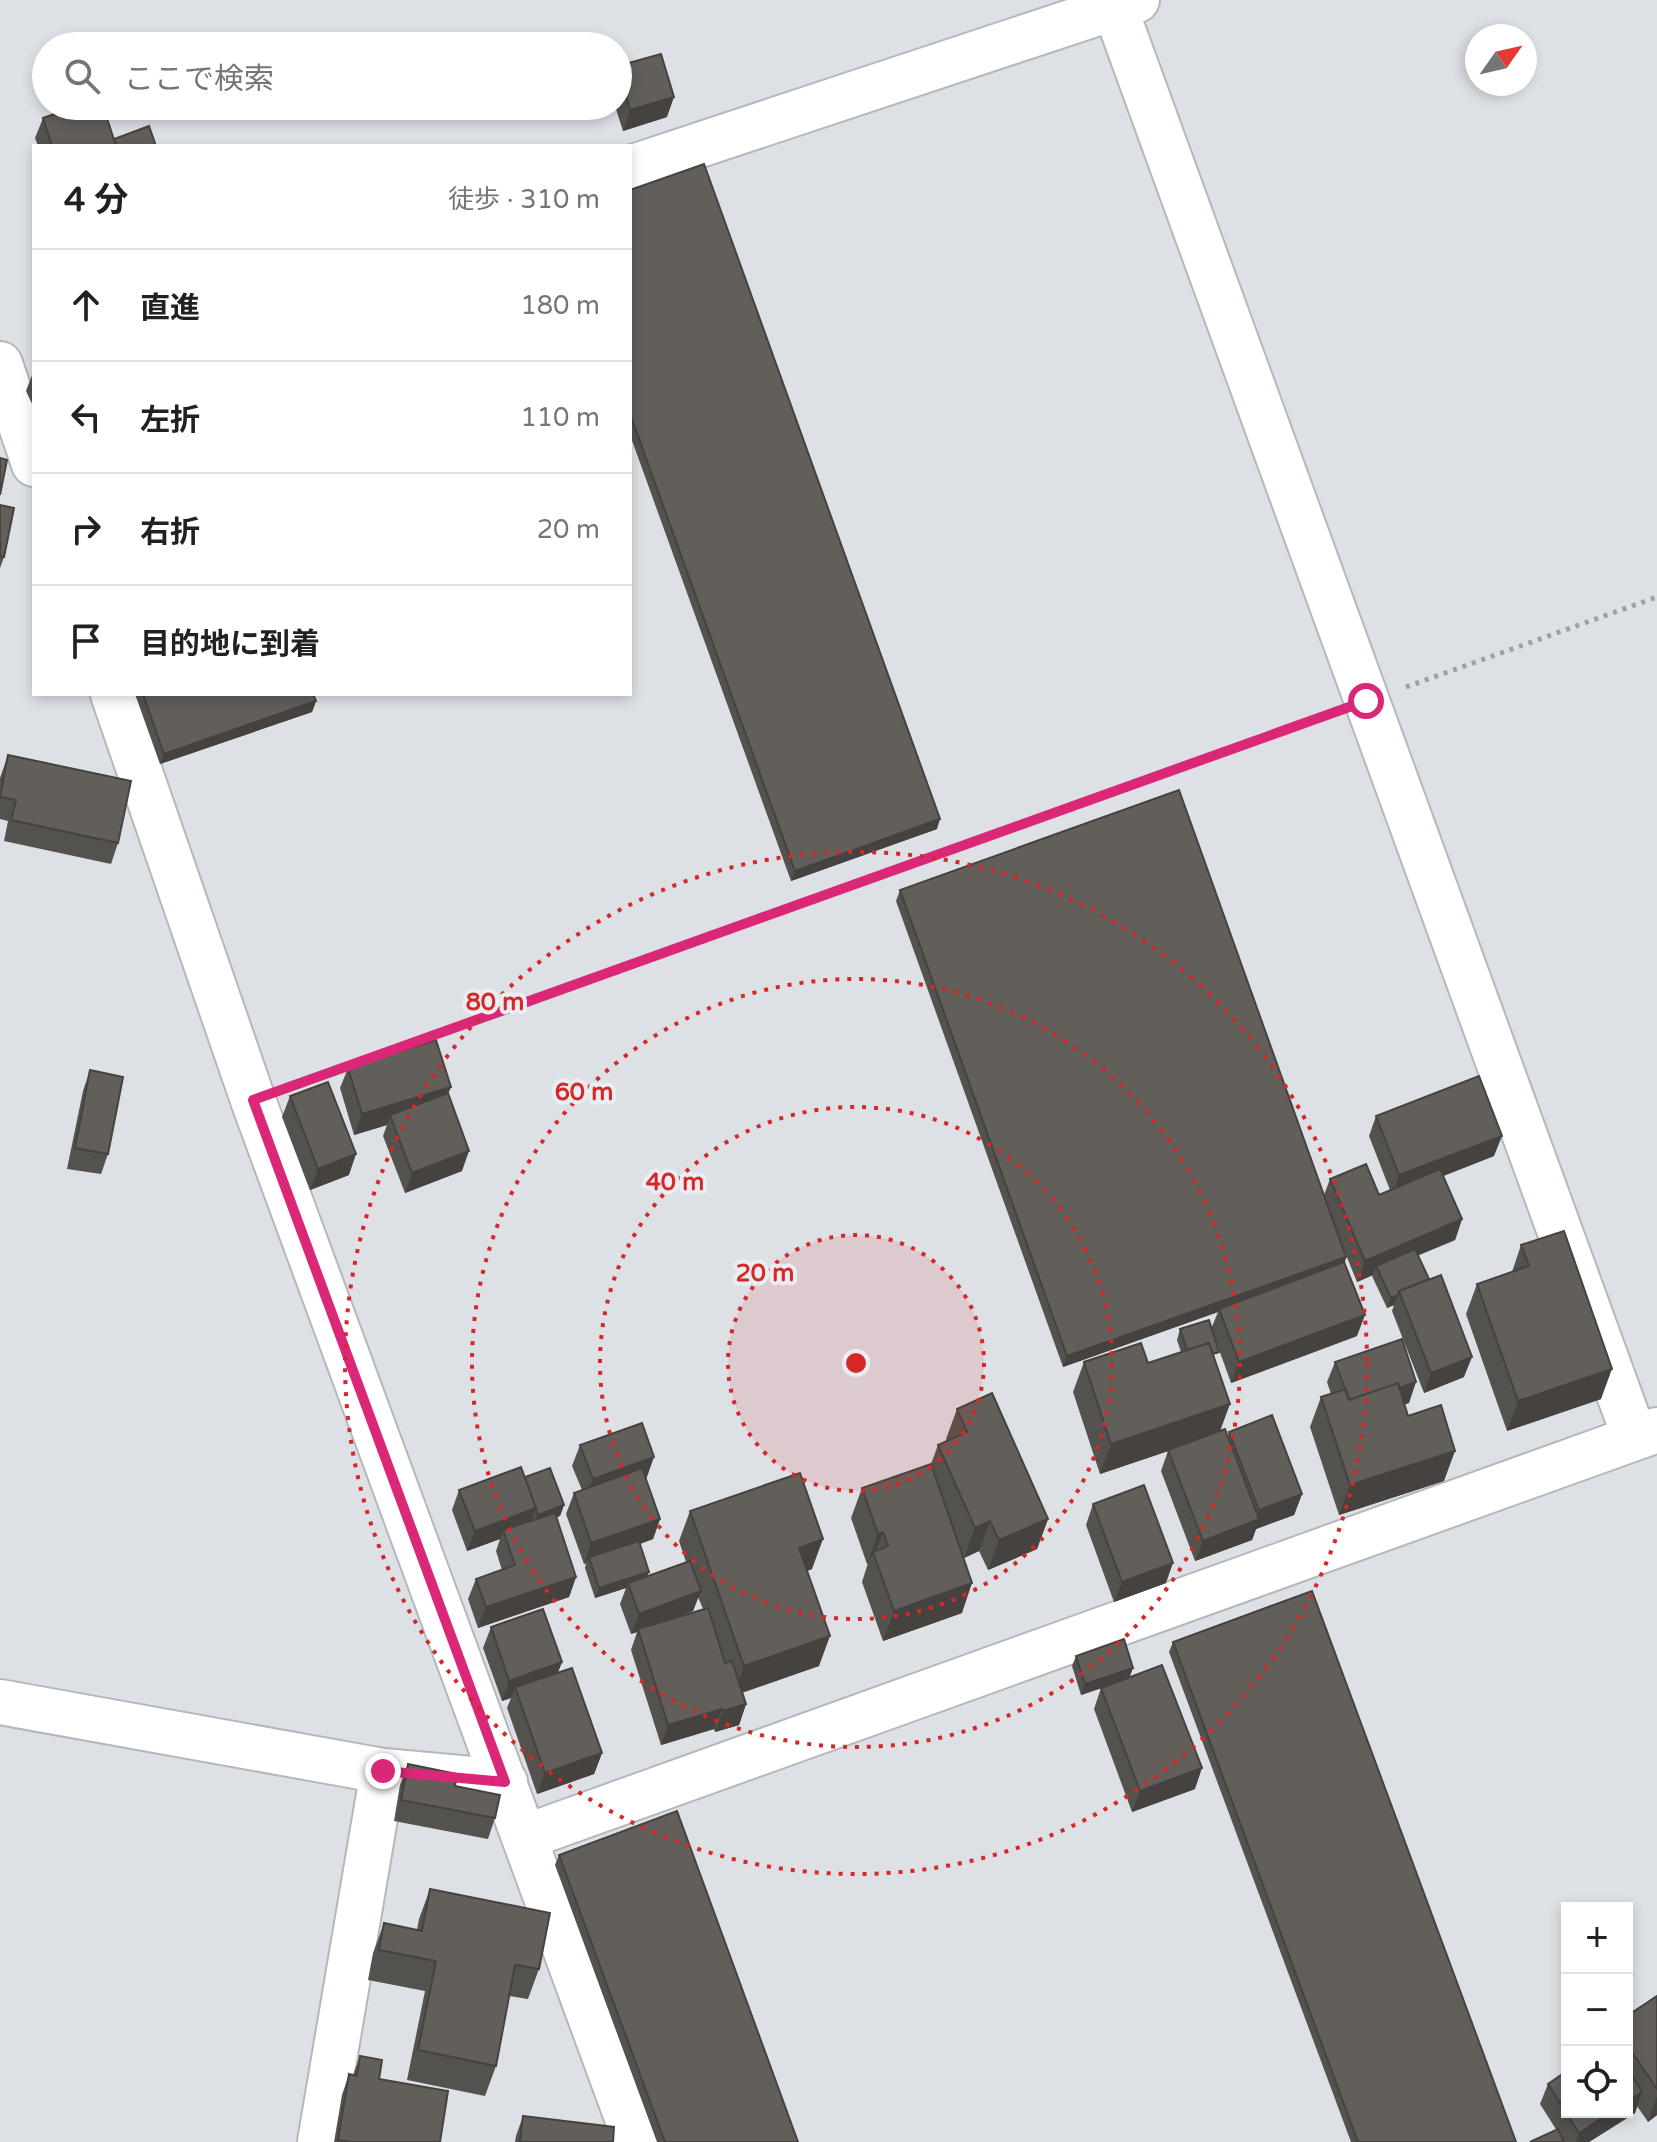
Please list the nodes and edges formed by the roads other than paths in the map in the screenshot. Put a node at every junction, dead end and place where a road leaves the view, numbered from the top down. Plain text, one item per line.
1 (1121, 3) edge
2 (632, 167) edge
3 (12, 368) edge
4 (32, 455) edge
5 (114, 696) edge
6 (1646, 1434) edge
7 (0, 1702) edge
8 (383, 1771) junction
9 (505, 1782) junction
10 (525, 1837) junction
11 (320, 2142) edge
12 (636, 2142) edge

1 - 2 street
1 - 6 street
3 - 4 street
5 - 9 street
6 - 10 street
7 - 8 street
8 - 9 street
8 - 11 street
9 - 10 street
10 - 12 street

